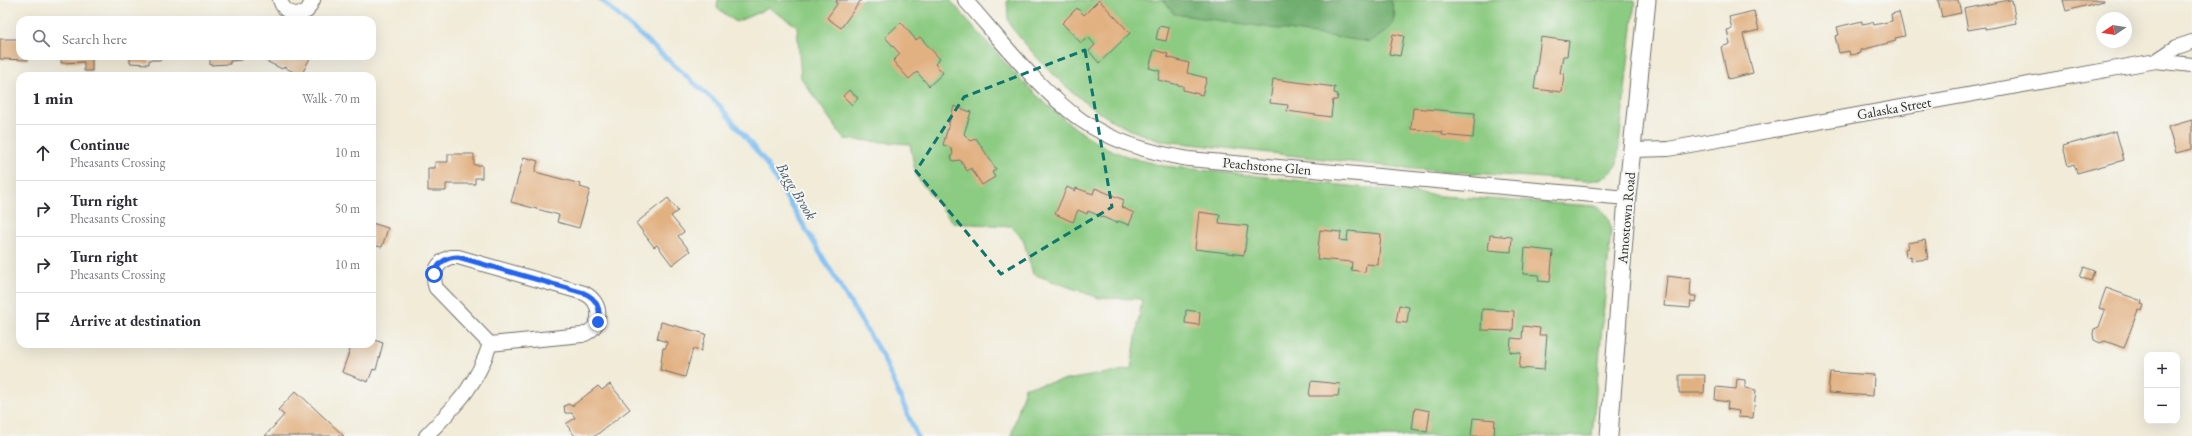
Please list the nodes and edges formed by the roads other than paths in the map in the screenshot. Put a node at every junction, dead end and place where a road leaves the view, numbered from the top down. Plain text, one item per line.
1 (280, 0) edge
2 (314, 0) edge
3 (965, 0) edge
4 (1647, 0) edge
5 (2192, 42) edge
6 (2156, 60) junction
7 (2192, 65) edge
8 (1633, 150) junction
9 (1627, 198) junction
10 (490, 344) junction
11 (426, 436) edge
12 (1609, 436) edge

1 - 2 street
3 - 9 street, Peachstone Glen
4 - 8 street, Amostown Road
5 - 6 street, Galaska Street
6 - 7 street, Galaska Street
6 - 8 street, Galaska Street
8 - 9 street, Amostown Road
9 - 12 street, Amostown Road
10 - 10 street
10 - 11 street

